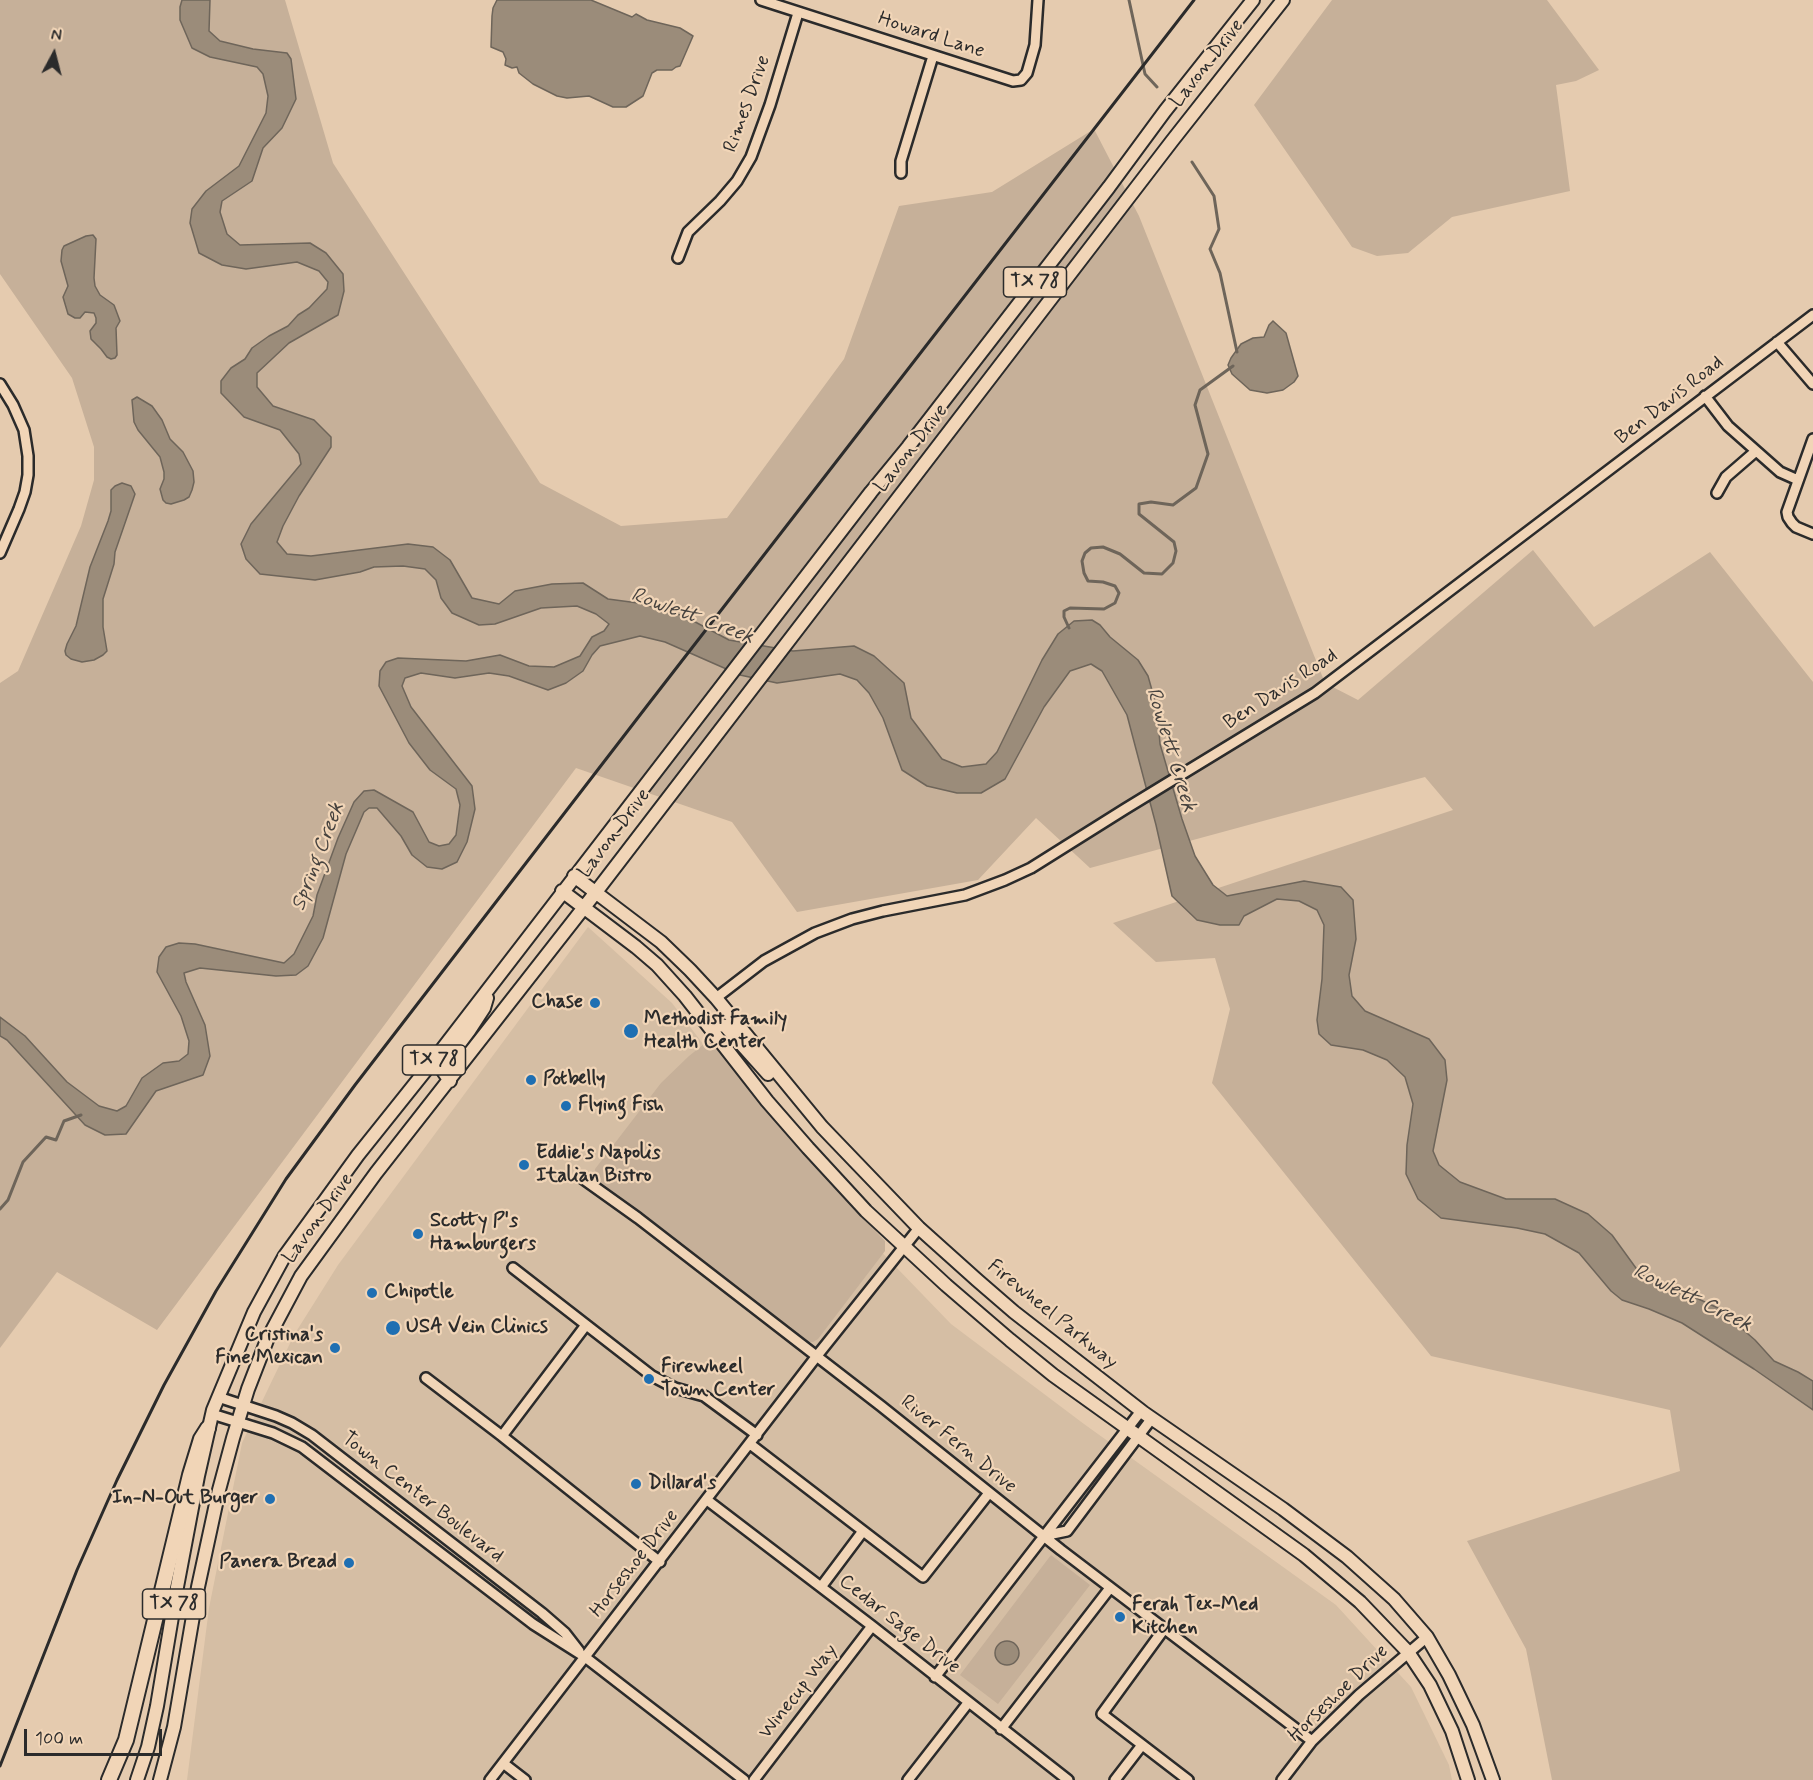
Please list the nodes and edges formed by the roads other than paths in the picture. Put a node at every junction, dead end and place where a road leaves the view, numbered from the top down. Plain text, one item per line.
1 (761, 0) edge
2 (1038, 0) edge
3 (1253, 0) edge
4 (1283, 0) edge
5 (798, 13) junction
6 (933, 56) junction
7 (901, 173) dead end
8 (678, 258) dead end
9 (1813, 315) edge
10 (1777, 342) junction
11 (0, 384) edge
12 (1813, 384) edge
13 (1705, 396) junction
14 (1813, 439) edge
15 (1756, 451) junction
16 (1798, 480) junction
17 (1717, 493) dead end
18 (1813, 534) edge
19 (0, 553) edge
20 (574, 876) junction
21 (562, 891) junction
22 (596, 892) junction
23 (584, 907) junction
24 (490, 986) junction
25 (716, 998) junction
26 (711, 1029) junction
27 (450, 1080) junction
28 (822, 1127) junction
29 (582, 1178) dead end
30 (919, 1228) junction
31 (903, 1246) junction
32 (513, 1268) dead end
33 (586, 1325) junction
34 (816, 1357) junction
35 (426, 1378) dead end
36 (218, 1397) junction
37 (242, 1406) junction
38 (212, 1414) junction
39 (1147, 1414) junction
40 (237, 1422) junction
41 (208, 1428) junction
42 (1127, 1429) junction
43 (757, 1435) junction
44 (501, 1436) junction
45 (1138, 1437) junction
46 (750, 1444) junction
47 (989, 1493) junction
48 (707, 1500) junction
49 (863, 1531) junction
50 (1043, 1536) junction
51 (660, 1562) junction
52 (821, 1587) junction
53 (1110, 1588) junction
54 (872, 1626) junction
55 (1164, 1629) junction
56 (1427, 1637) junction
57 (1408, 1652) junction
58 (585, 1657) junction
59 (935, 1677) junction
60 (968, 1703) junction
61 (1001, 1728) junction
62 (1312, 1741) junction
63 (1142, 1745) junction
64 (503, 1763) junction
65 (109, 1780) edge
66 (137, 1780) edge
67 (160, 1780) edge
68 (490, 1780) edge
69 (525, 1780) edge
70 (744, 1780) edge
71 (754, 1780) edge
72 (908, 1780) edge
73 (1068, 1780) edge
74 (1115, 1780) edge
75 (1188, 1780) edge
76 (1282, 1780) edge
77 (1468, 1780) edge
78 (1492, 1780) edge

1 - 5 street, Howard Lane
2 - 6 street, Howard Lane
3 - 20 main road, Lavon Drive / TX 78
4 - 22 main road, Lavon Drive / TX 78
5 - 6 street, Howard Lane
5 - 8 street, Rimes Drive
6 - 7 street
9 - 10 street, Ben Davis Road
10 - 12 street
10 - 13 street, Ben Davis Road
11 - 19 street
13 - 15 street
13 - 25 street, Ben Davis Road
14 - 16 street
15 - 16 street
15 - 17 street
16 - 18 street
20 - 21 main road, Lavon Drive / TX 78
20 - 22 main road, Firewheel Parkway
21 - 23 main road
21 - 24 main road, Lavon Drive / TX 78
22 - 23 main road, Lavon Drive / TX 78
22 - 25 main road, Firewheel Parkway
23 - 26 main road
23 - 27 main road, Lavon Drive / TX 78
24 - 27 main road
24 - 36 main road, Lavon Drive / TX 78
25 - 28 main road, Firewheel Parkway
26 - 28 main road
26 - 31 main road
27 - 37 main road, Lavon Drive / TX 78
28 - 30 main road, Firewheel Parkway
29 - 34 street, River Fern Drive
30 - 31 street, Horseshoe Drive
30 - 39 main road, Firewheel Parkway
31 - 34 street, Horseshoe Drive
31 - 42 main road
32 - 33 street
33 - 43 street
33 - 44 street
34 - 43 street, Horseshoe Drive
34 - 47 street, River Fern Drive
35 - 44 street
36 - 37 street, Town Center Boulevard
36 - 38 main road, Lavon Drive / TX 78
37 - 40 main road, Lavon Drive / TX 78
37 - 58 street, Town Center Boulevard
38 - 40 street, Town Center Boulevard
38 - 41 main road, Lavon Drive / TX 78
39 - 42 street
39 - 45 street
39 - 56 main road, Firewheel Parkway
40 - 58 street, Town Center Boulevard
40 - 67 main road, Lavon Drive / TX 78
41 - 65 highway
41 - 66 main road, Lavon Drive / TX 78
42 - 45 main road
42 - 50 street
43 - 46 street, Horseshoe Drive
44 - 51 street
45 - 50 street
45 - 57 main road
46 - 48 street, Horseshoe Drive
46 - 49 street
47 - 49 street
47 - 50 street, River Fern Drive
48 - 51 street, Horseshoe Drive
48 - 52 street, Cedar Sage Drive
49 - 52 street
50 - 53 street, River Fern Drive
50 - 59 street
51 - 58 street, Horseshoe Drive
52 - 54 street, Cedar Sage Drive
53 - 55 street, River Fern Drive
53 - 61 street
54 - 59 street, Cedar Sage Drive
54 - 71 street, Winecup Way
55 - 62 street, River Fern Drive
55 - 63 street
56 - 57 street, Horseshoe Drive
56 - 78 main road, Firewheel Parkway
57 - 62 street, Horseshoe Drive
57 - 77 main road
58 - 64 street, Horseshoe Drive
58 - 70 street, Town Center Boulevard
59 - 60 street, Cedar Sage Drive
60 - 61 street, Cedar Sage Drive
60 - 72 street
61 - 73 street, Cedar Sage Drive
62 - 76 street, Horseshoe Drive
63 - 74 street
63 - 75 street
64 - 68 street, Horseshoe Drive
64 - 69 street

